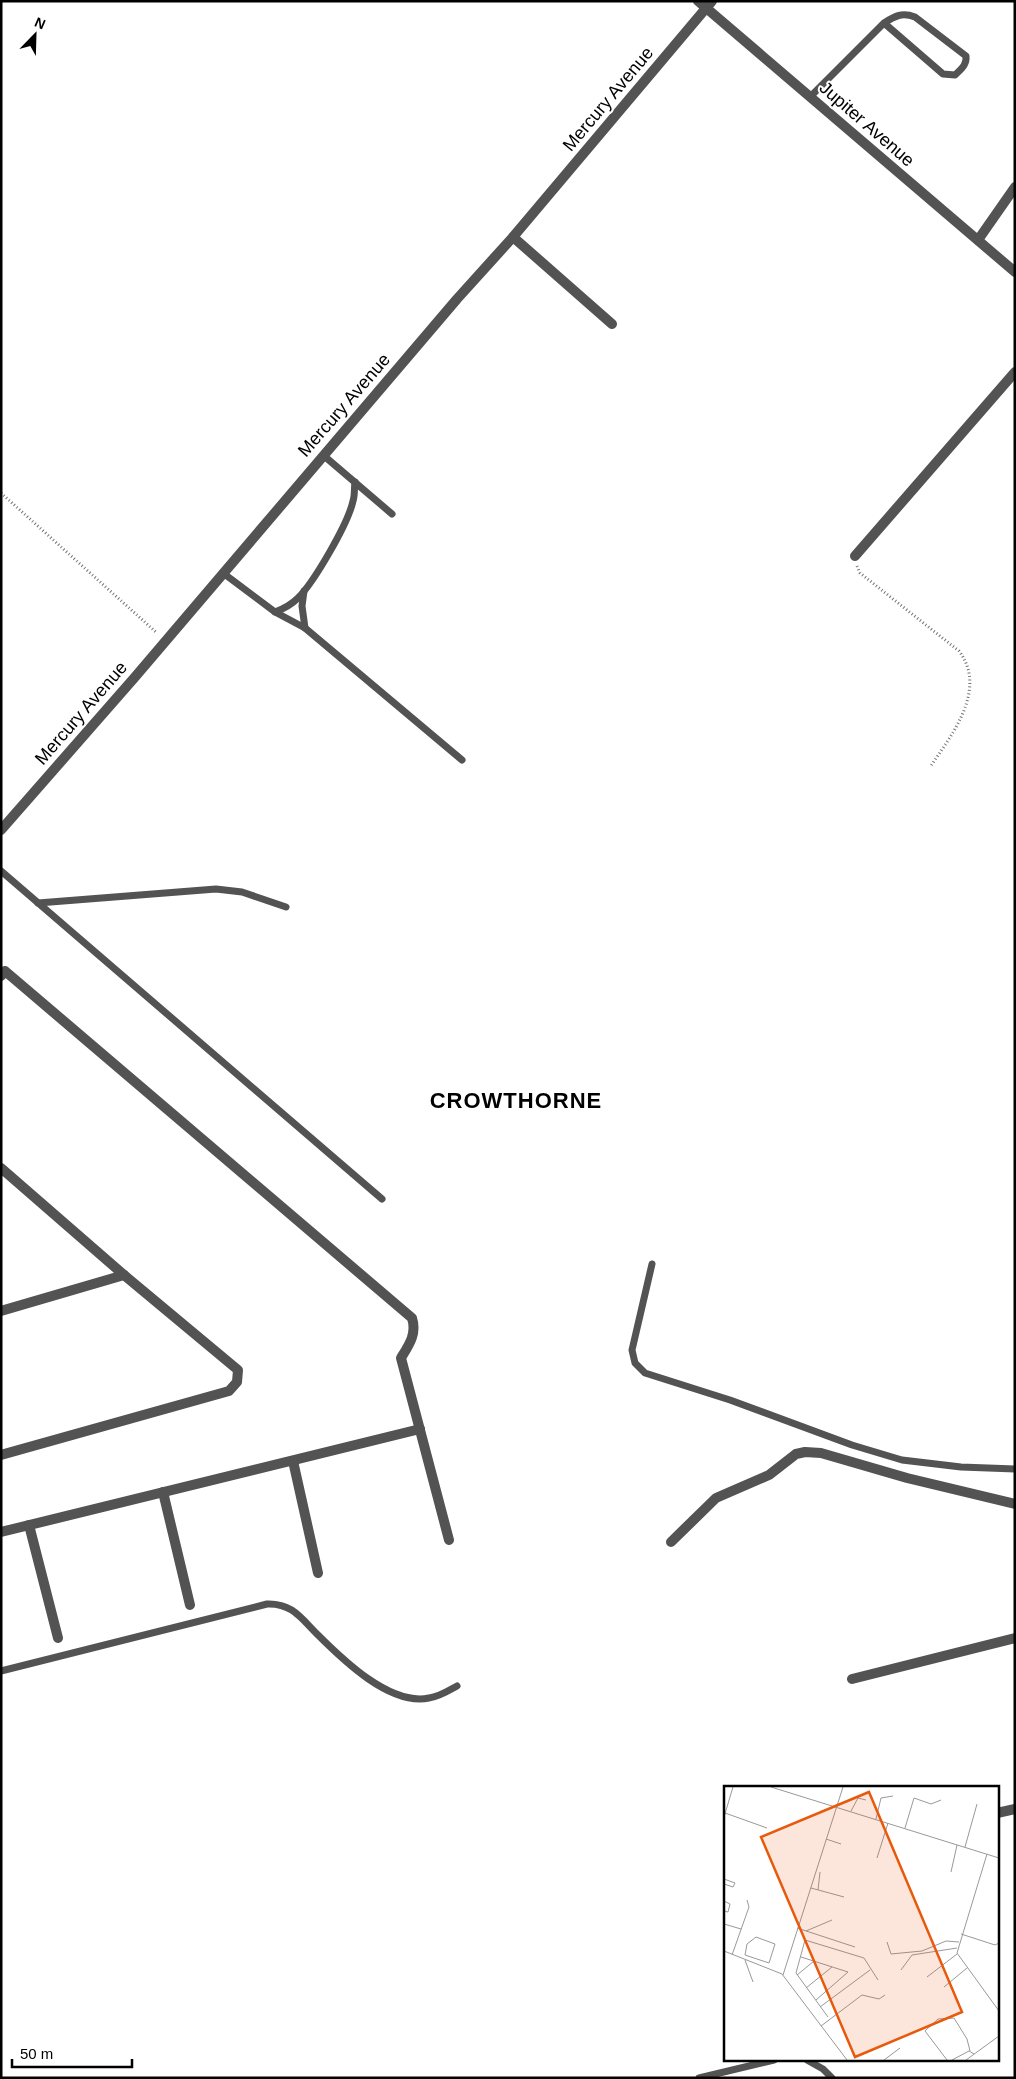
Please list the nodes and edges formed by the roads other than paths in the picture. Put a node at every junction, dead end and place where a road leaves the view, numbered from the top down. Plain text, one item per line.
1 (705, 3) edge
2 (884, 23) junction
3 (810, 97) junction
4 (1015, 187) edge
5 (513, 237) junction
6 (978, 240) junction
7 (1015, 272) edge
8 (612, 324) dead end
9 (1015, 372) edge
10 (323, 455) junction
11 (355, 482) junction
12 (392, 514) dead end
13 (855, 556) road end
14 (223, 573) junction
15 (304, 591) junction
16 (274, 612) junction
17 (306, 628) junction
18 (462, 760) dead end
19 (1, 830) edge
20 (1, 871) edge
21 (38, 903) junction
22 (286, 908) dead end
23 (1, 976) edge
24 (2, 1170) edge
25 (382, 1199) dead end
26 (652, 1264) dead end
27 (124, 1275) junction
28 (1, 1311) edge
29 (420, 1429) junction
30 (1, 1455) edge
31 (293, 1460) junction
32 (1015, 1468) edge
33 (163, 1492) junction
34 (1015, 1504) edge
35 (29, 1525) junction
36 (1, 1532) edge
37 (449, 1540) dead end
38 (671, 1542) dead end
39 (318, 1573) dead end
40 (190, 1605) dead end
41 (58, 1638) dead end
42 (1015, 1638) edge
43 (1, 1671) edge
44 (852, 1679) dead end
45 (457, 1686) dead end
46 (1015, 1809) edge
47 (998, 1812) edge
48 (766, 2062) edge
49 (811, 2062) edge
50 (699, 2078) edge
51 (832, 2078) edge

1 - 3 street, Jupiter Avenue
1 - 5 street, Mercury Avenue
2 - 2 lane
2 - 3 lane
3 - 6 street, Jupiter Avenue
4 - 6 street
5 - 8 street
5 - 10 street, Mercury Avenue
6 - 7 street, Jupiter Avenue
9 - 13 street
10 - 11 lane
10 - 14 street, Mercury Avenue
11 - 12 lane
11 - 15 lane
14 - 16 lane
14 - 19 street, Mercury Avenue
15 - 16 lane
15 - 17 lane
16 - 17 lane
17 - 18 lane
20 - 21 lane
21 - 22 lane
21 - 25 lane
23 - 29 street
24 - 27 street
26 - 32 lane
27 - 28 street
27 - 30 street
29 - 31 street
29 - 37 street
31 - 33 street
31 - 39 street
33 - 35 street
33 - 40 street
34 - 38 street
35 - 36 street
35 - 41 street
42 - 44 street
43 - 45 lane
46 - 47 street
48 - 50 lane
49 - 51 lane

